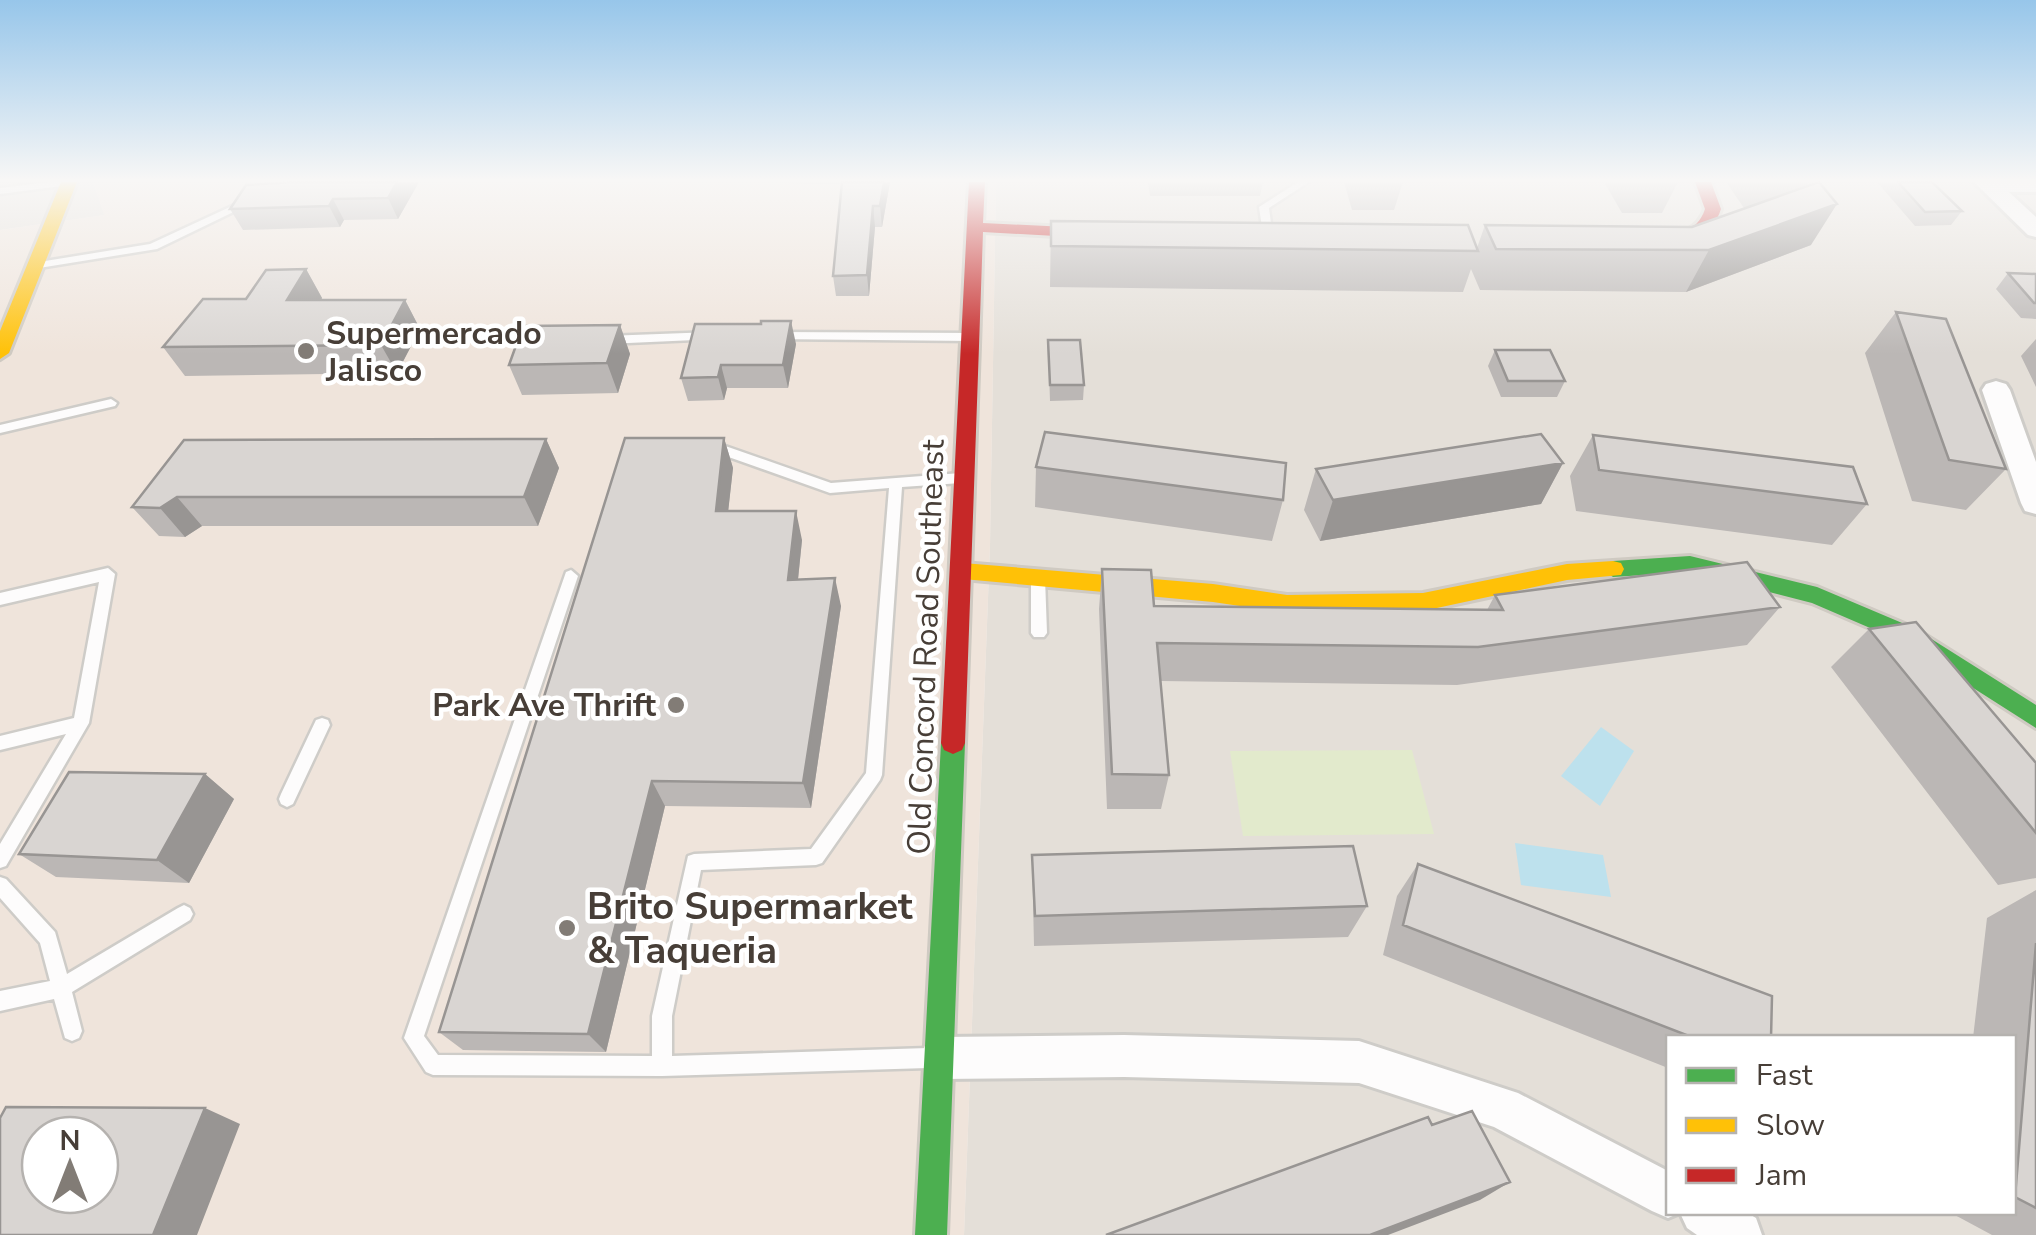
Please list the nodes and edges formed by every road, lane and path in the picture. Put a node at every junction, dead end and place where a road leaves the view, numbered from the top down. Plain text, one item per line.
1 (46, 240) edge
2 (167, 240) edge
3 (976, 240) edge
4 (1682, 240) edge
5 (1635, 244) edge
6 (31, 276) junction
7 (0, 288) edge
8 (719, 336) edge
9 (757, 336) edge
10 (972, 337) junction
11 (586, 341) edge
12 (0, 353) edge
13 (1996, 390) dead end
14 (111, 403) dead end
15 (0, 429) edge
16 (695, 441) edge
17 (966, 477) junction
18 (896, 483) junction
19 (2036, 504) edge
20 (963, 571) junction
21 (571, 576) dead end
22 (1038, 578) junction
23 (0, 599) edge
24 (1039, 632) dead end
25 (2036, 718) edge
26 (82, 723) junction
27 (322, 725) dead end
28 (0, 743) edge
29 (287, 799) dead end
30 (0, 860) edge
31 (0, 885) edge
32 (184, 914) dead end
33 (61, 988) junction
34 (0, 1001) edge
35 (72, 1032) dead end
36 (941, 1058) junction
37 (662, 1066) junction
38 (1666, 1193) edge
39 (1708, 1215) edge
40 (931, 1235) edge
41 (1740, 1235) edge

1 - 6 street
2 - 6 lane
3 - 10 street, Old Concord Road Southeast
4 - 5 street
6 - 7 street
6 - 12 street
8 - 11 lane
9 - 10 lane
10 - 17 street, Old Concord Road Southeast
13 - 19 street
14 - 15 lane
16 - 18 lane
17 - 18 lane
17 - 20 street, Old Concord Road Southeast
18 - 37 lane
20 - 22 street
20 - 36 street, Old Concord Road Southeast
21 - 37 lane
22 - 24 lane
22 - 25 street
23 - 26 lane
26 - 28 lane
26 - 30 lane
27 - 29 lane
31 - 33 lane
32 - 33 lane
33 - 34 lane
33 - 35 lane
36 - 37 lane
36 - 38 street
36 - 40 street, Old Concord Road Southeast
39 - 41 street

